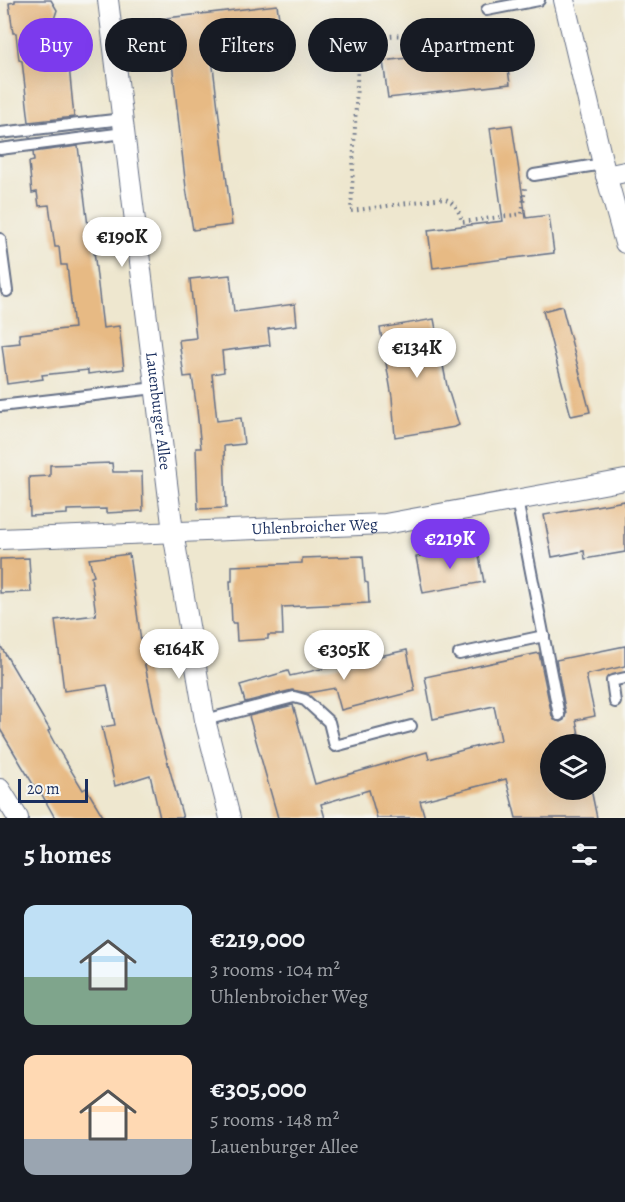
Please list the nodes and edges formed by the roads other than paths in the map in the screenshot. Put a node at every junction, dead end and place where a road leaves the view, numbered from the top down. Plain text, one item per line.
1 (108, 0) edge
2 (539, 0) edge
3 (564, 0) edge
4 (487, 10) road end
5 (124, 126) junction
6 (0, 133) edge
7 (0, 148) edge
8 (612, 170) edge
9 (534, 175) road end
10 (0, 239) edge
11 (625, 243) edge
12 (7, 291) dead end
13 (155, 388) junction
14 (0, 406) edge
15 (625, 480) edge
16 (517, 500) junction
17 (172, 532) junction
18 (0, 539) edge
19 (544, 636) junction
20 (459, 654) dead end
21 (625, 678) edge
22 (615, 702) dead end
23 (559, 715) dead end
24 (205, 720) junction
25 (411, 726) dead end
26 (0, 789) edge
27 (18, 818) edge
28 (230, 818) edge

1 - 5 street, Lauenburger Allee
2 - 4 lane
3 - 8 street
5 - 6 lane
5 - 7 lane
5 - 13 street, Lauenburger Allee
8 - 9 lane
8 - 11 street
10 - 12 lane
13 - 14 lane
13 - 17 street, Lauenburger Allee
15 - 16 street, Uhlenbroicher Weg
16 - 17 street, Uhlenbroicher Weg
16 - 19 lane
17 - 18 street, Uhlenbroicher Weg
17 - 24 street, Lauenburger Allee
19 - 20 lane
19 - 23 lane
21 - 22 lane
24 - 25 lane
24 - 28 street, Lauenburger Allee
26 - 27 street

